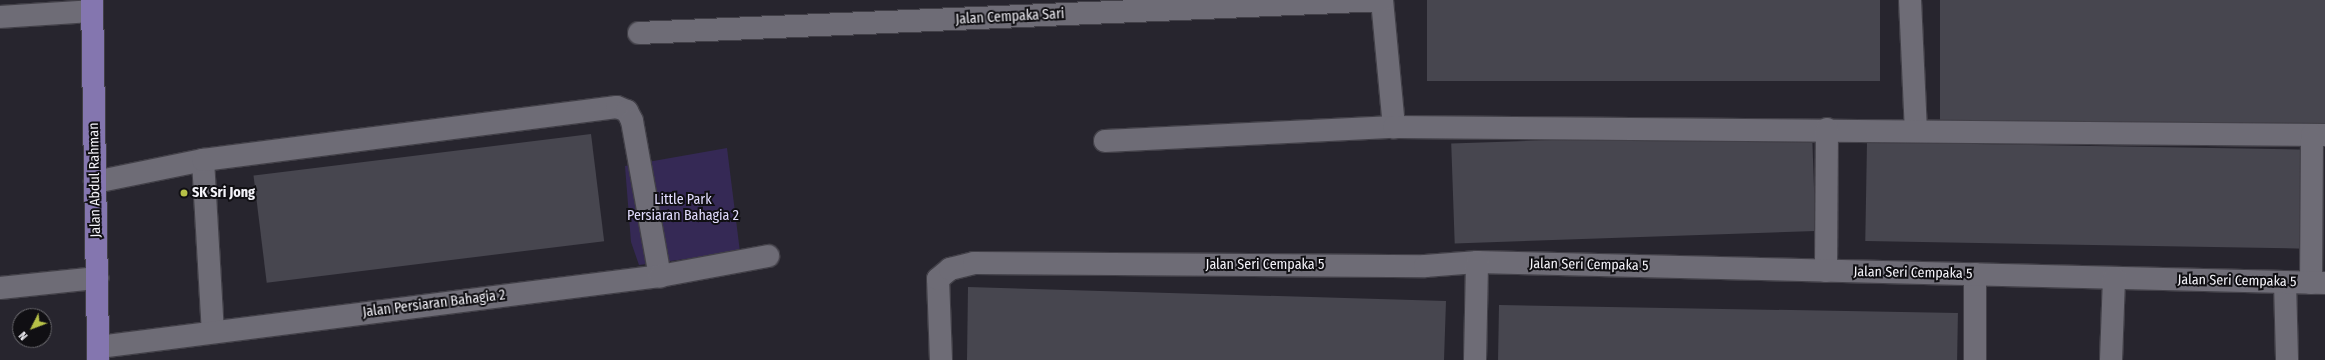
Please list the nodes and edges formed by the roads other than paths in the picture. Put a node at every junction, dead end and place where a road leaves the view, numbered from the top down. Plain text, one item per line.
1 (1382, 0) edge
2 (1910, 0) edge
3 (92, 6) edge
4 (0, 17) edge
5 (639, 33) dead end
6 (1394, 127) junction
7 (1827, 129) junction
8 (1916, 130) junction
9 (2319, 135) edge
10 (1105, 141) dead end
11 (203, 160) junction
12 (95, 182) junction
13 (768, 256) dead end
14 (1478, 262) junction
15 (1826, 271) junction
16 (1975, 274) junction
17 (660, 276) junction
18 (97, 278) junction
19 (2114, 278) junction
20 (2285, 282) junction
21 (2318, 283) edge
22 (0, 288) edge
23 (213, 332) junction
24 (99, 353) edge
25 (941, 360) edge
26 (1476, 360) edge
27 (1975, 360) edge
28 (2111, 360) edge
29 (2287, 360) edge

1 - 5 street, Jalan Cempaka Sari
1 - 6 street, Jalan Cempaka Sari
2 - 8 street
3 - 4 street
3 - 12 main road, Jalan Abdul Rahman
6 - 7 street
6 - 10 street
7 - 8 street
7 - 15 street
8 - 9 street
9 - 21 street
11 - 12 street
11 - 17 street
11 - 23 street
12 - 18 main road, Jalan Abdul Rahman
13 - 17 street, Jalan Persiaran Bahagia 2
14 - 15 street, Jalan Seri Cempaka 5
14 - 25 street, Jalan Seri Cempaka 5
14 - 26 street
15 - 16 street, Jalan Seri Cempaka 5
16 - 19 street, Jalan Seri Cempaka 5
16 - 27 street
17 - 23 street, Jalan Persiaran Bahagia 2
18 - 22 street
18 - 24 main road, Jalan Abdul Rahman
19 - 20 street, Jalan Seri Cempaka 5
19 - 28 street
20 - 21 street, Jalan Seri Cempaka 5
20 - 29 street
23 - 24 street, Jalan Persiaran Bahagia 2

